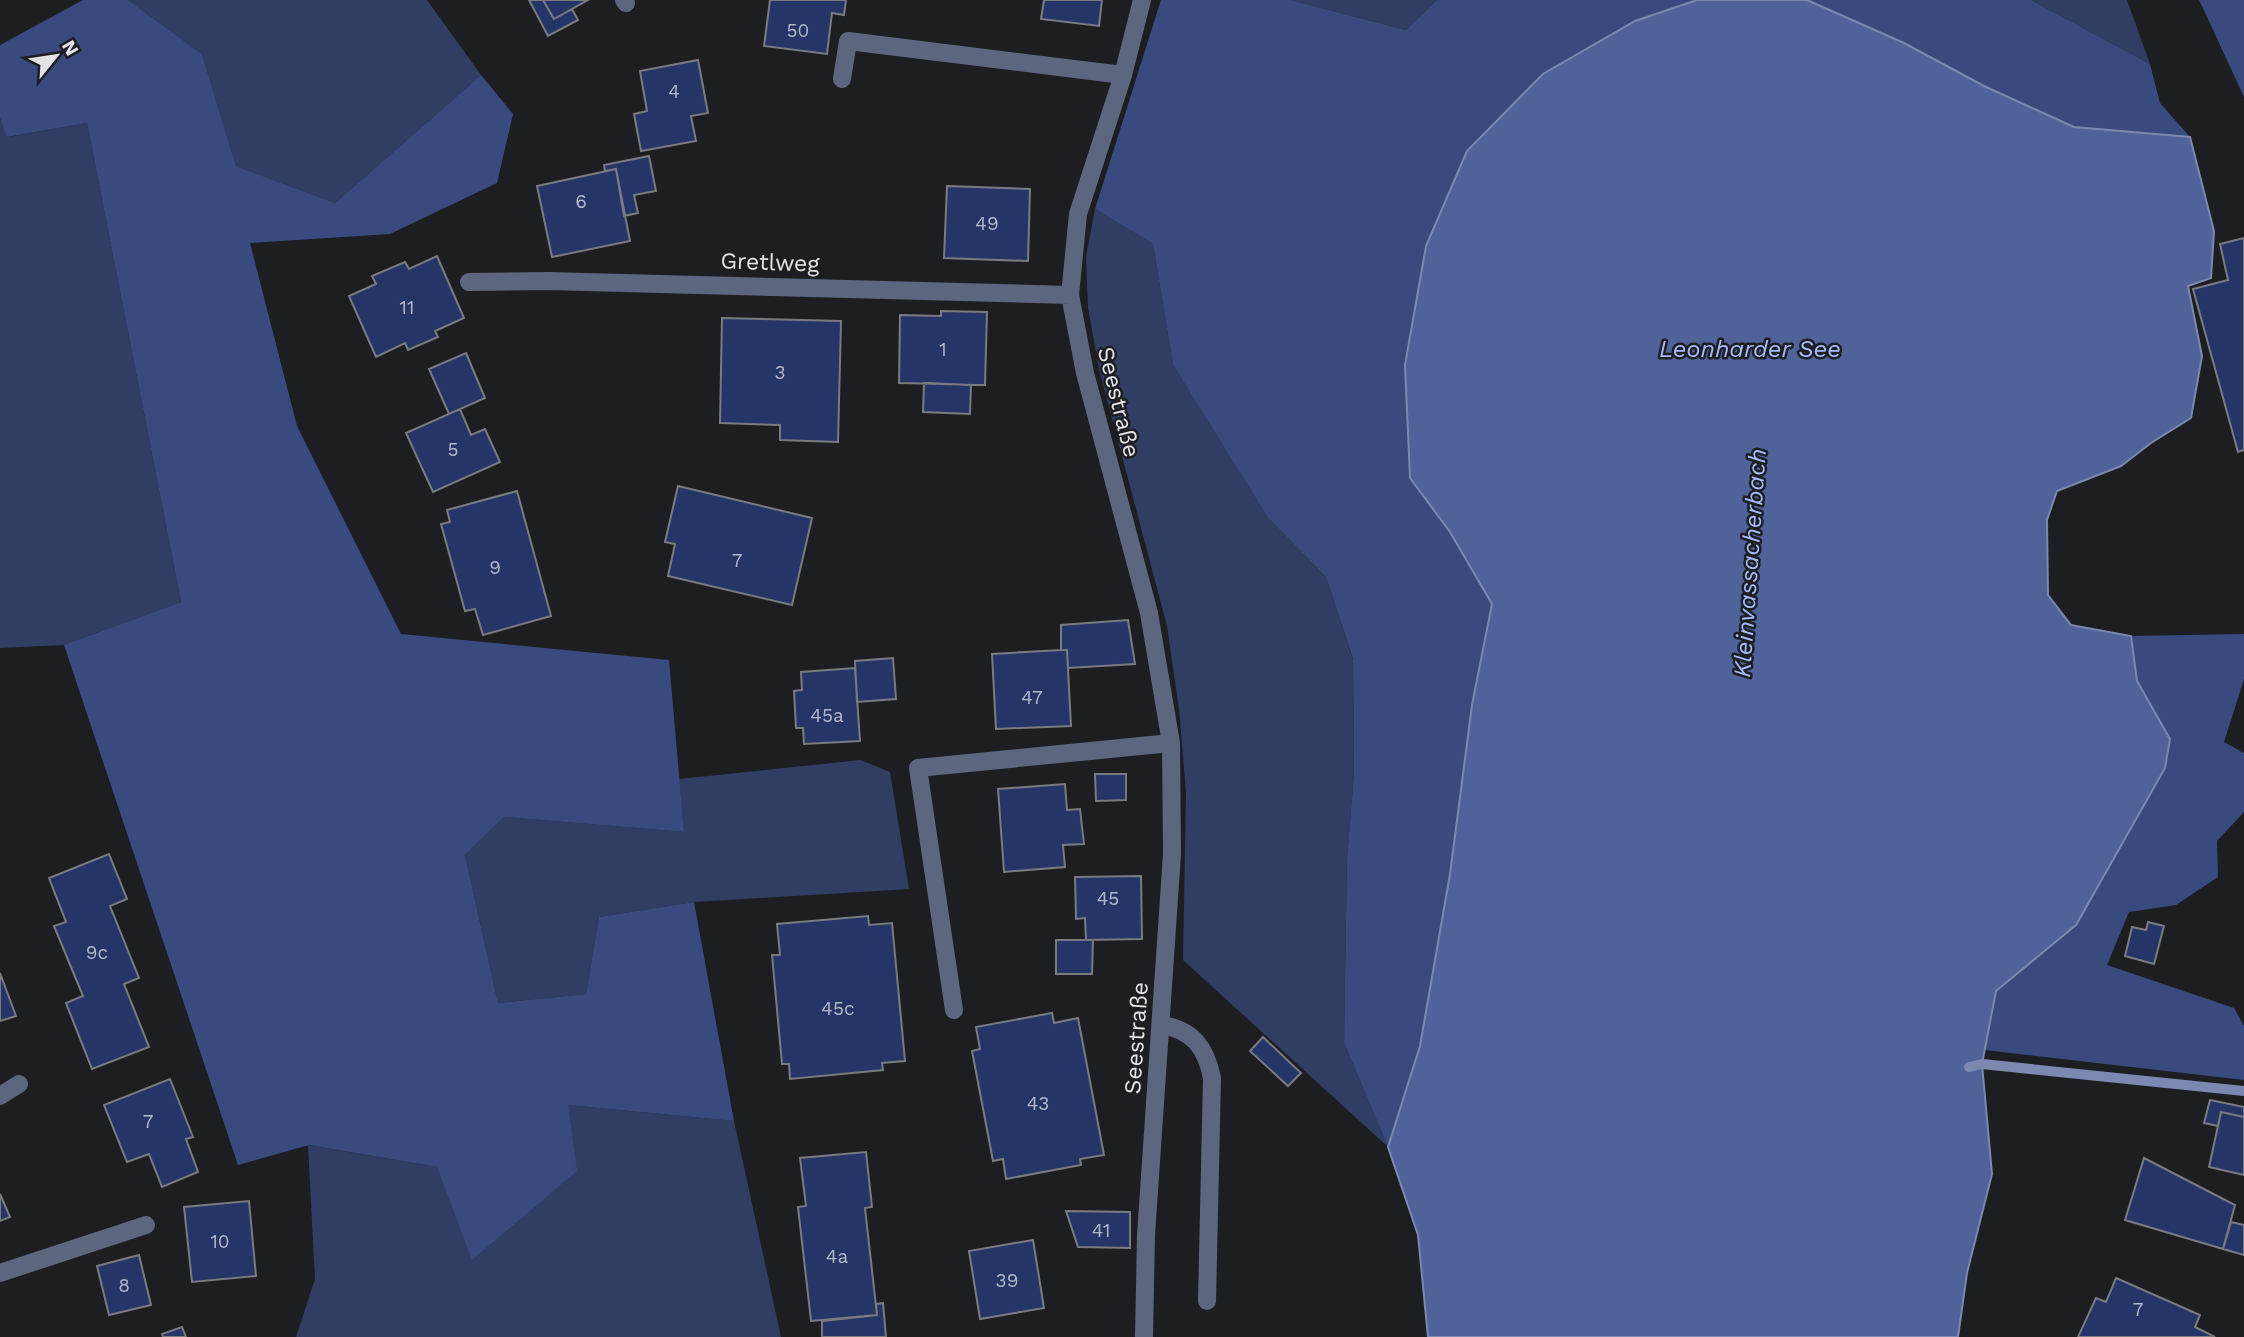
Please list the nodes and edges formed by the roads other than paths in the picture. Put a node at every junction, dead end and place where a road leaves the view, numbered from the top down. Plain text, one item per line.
1 (1143, 0) edge
2 (1123, 75) junction
3 (842, 79) dead end
4 (469, 282) dead end
5 (1070, 295) junction
6 (1171, 743) junction
7 (954, 1010) dead end
8 (1161, 1025) junction
9 (19, 1084) dead end
10 (0, 1096) edge
11 (146, 1225) dead end
12 (0, 1273) edge
13 (1207, 1301) dead end
14 (1144, 1337) edge

1 - 2 street, Seestraße
2 - 3 street
2 - 5 street, Seestraße
4 - 5 street, Gretlweg
5 - 6 street, Seestraße
6 - 7 street
6 - 8 street, Seestraße
8 - 13 street
8 - 14 street, Seestraße
9 - 10 street
11 - 12 street

